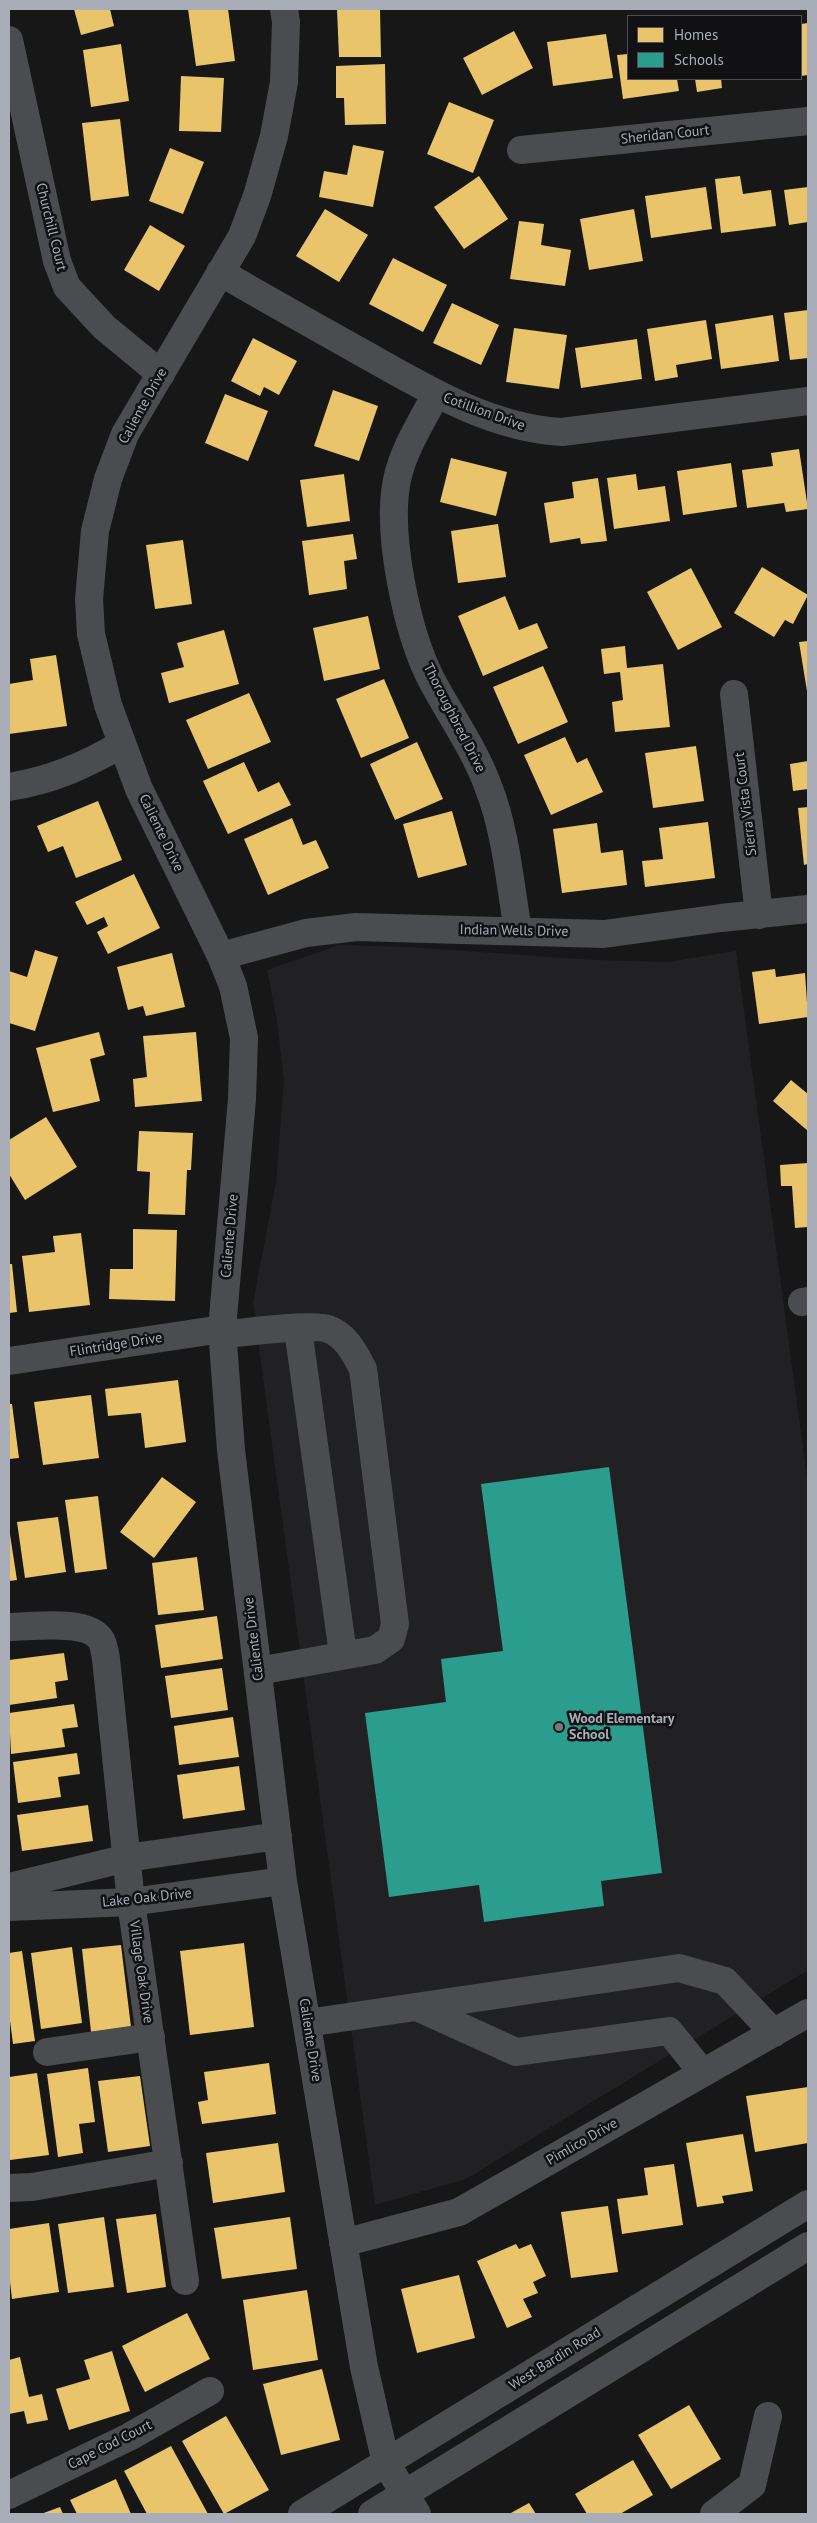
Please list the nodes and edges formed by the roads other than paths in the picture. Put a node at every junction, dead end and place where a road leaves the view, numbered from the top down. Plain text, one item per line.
1 (284, 9) edge
2 (9, 40) edge
3 (808, 121) edge
4 (521, 150) dead end
5 (220, 272) junction
6 (161, 374) junction
7 (436, 394) junction
8 (808, 401) edge
9 (734, 694) dead end
10 (122, 744) junction
11 (9, 787) edge
12 (808, 909) edge
13 (759, 915) junction
14 (518, 931) junction
15 (221, 956) junction
16 (298, 1329) junction
17 (223, 1331) junction
18 (9, 1361) edge
19 (9, 1627) edge
20 (343, 1654) junction
21 (258, 1671) junction
22 (278, 1836) junction
23 (126, 1858) junction
24 (284, 1880) junction
25 (9, 1887) edge
26 (131, 1902) junction
27 (9, 1907) edge
28 (417, 2007) junction
29 (808, 2013) edge
30 (307, 2023) junction
31 (774, 2033) junction
32 (150, 2037) junction
33 (47, 2052) dead end
34 (702, 2073) junction
35 (169, 2164) junction
36 (9, 2188) edge
37 (808, 2204) edge
38 (343, 2243) junction
39 (808, 2246) edge
40 (186, 2282) dead end
41 (210, 2391) dead end
42 (768, 2416) dead end
43 (386, 2463) junction
44 (9, 2495) edge
45 (411, 2504) edge
46 (302, 2514) edge
47 (372, 2514) edge
48 (714, 2514) edge

1 - 5 street, Caliente Drive
2 - 6 street, Churchill Court
3 - 4 street, Sheridan Court
5 - 6 street, Caliente Drive
5 - 7 street, Cotillion Drive
6 - 10 street, Caliente Drive
7 - 8 street, Cotillion Drive
7 - 14 street, Thoroughbred Drive
9 - 13 street, Sierra Vista Court
10 - 11 street
10 - 15 street, Caliente Drive
12 - 13 street, Indian Wells Drive
13 - 14 street, Indian Wells Drive
14 - 15 street, Indian Wells Drive
15 - 17 street, Caliente Drive
16 - 17 street, Flintridge Drive
16 - 20 street
16 - 20 street, Flintridge Drive
17 - 18 street, Flintridge Drive
17 - 21 street, Caliente Drive
19 - 23 street, Village Oak Drive
20 - 21 street, Flintridge Drive
21 - 22 street, Caliente Drive
22 - 23 street
22 - 24 street, Caliente Drive
23 - 25 street
23 - 26 street, Village Oak Drive
24 - 26 street, Lake Oak Drive
24 - 30 street, Caliente Drive
26 - 27 street, Lake Oak Drive
26 - 32 street, Village Oak Drive
28 - 30 street
28 - 31 street
28 - 34 street
29 - 31 street, Pimlico Drive
30 - 38 street, Caliente Drive
31 - 34 street, Pimlico Drive
32 - 33 street
32 - 35 street, Village Oak Drive
34 - 38 street, Pimlico Drive
35 - 36 street
35 - 40 street, Village Oak Drive
37 - 43 street, West Bardin Road
38 - 43 street, Caliente Drive
39 - 45 street
41 - 44 street, Cape Cod Court
42 - 48 street
43 - 45 street, Caliente Drive
43 - 46 street, West Bardin Road
45 - 47 street

